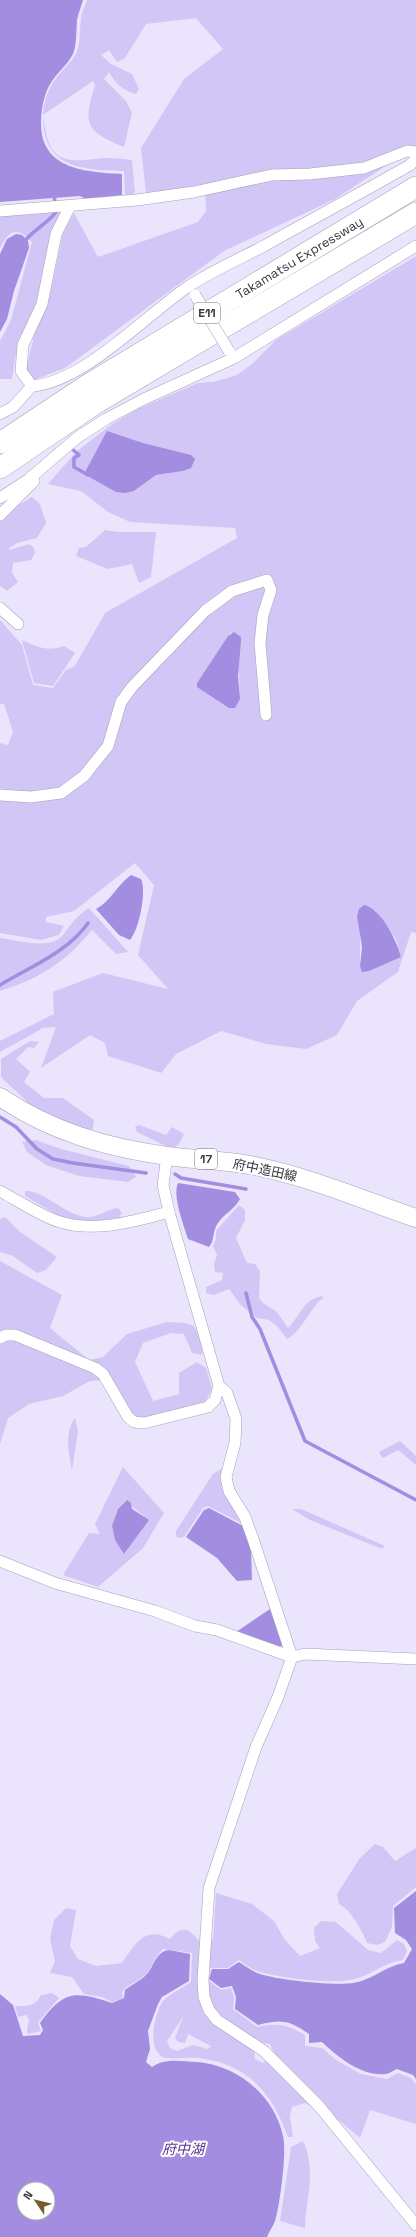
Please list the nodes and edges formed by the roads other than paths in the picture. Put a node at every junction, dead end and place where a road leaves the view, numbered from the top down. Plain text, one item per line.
1 (416, 152) edge
2 (416, 159) edge
3 (416, 187) edge
4 (70, 206) junction
5 (0, 211) edge
6 (416, 213) edge
7 (416, 246) edge
8 (192, 291) junction
9 (231, 354) junction
10 (32, 386) junction
11 (0, 414) edge
12 (0, 443) edge
13 (0, 468) edge
14 (30, 477) junction
15 (0, 498) edge
16 (0, 515) edge
17 (0, 608) edge
18 (18, 624) dead end
19 (266, 715) dead end
20 (0, 795) edge
21 (0, 1097) edge
22 (167, 1156) junction
23 (0, 1190) edge
24 (169, 1212) junction
25 (416, 1218) edge
26 (0, 1338) edge
27 (219, 1386) junction
28 (0, 1561) edge
29 (292, 1657) junction
30 (416, 1659) edge
31 (416, 2225) edge

1 - 4 street
2 - 8 street
3 - 12 highway, Takamatsu Expressway / E11
4 - 5 street
4 - 10 street
6 - 13 highway, Takamatsu Expressway / E11
7 - 9 street
8 - 9 street, bridge
8 - 10 street
9 - 14 street
10 - 11 street
14 - 15 street
14 - 16 street
17 - 18 street
19 - 20 street
21 - 22 main road, 府中造田線 / 17
22 - 24 street
22 - 25 main road, 府中造田線 / 17
23 - 24 street
24 - 27 street
26 - 27 street
27 - 29 street
28 - 29 street
29 - 30 street
29 - 31 street

